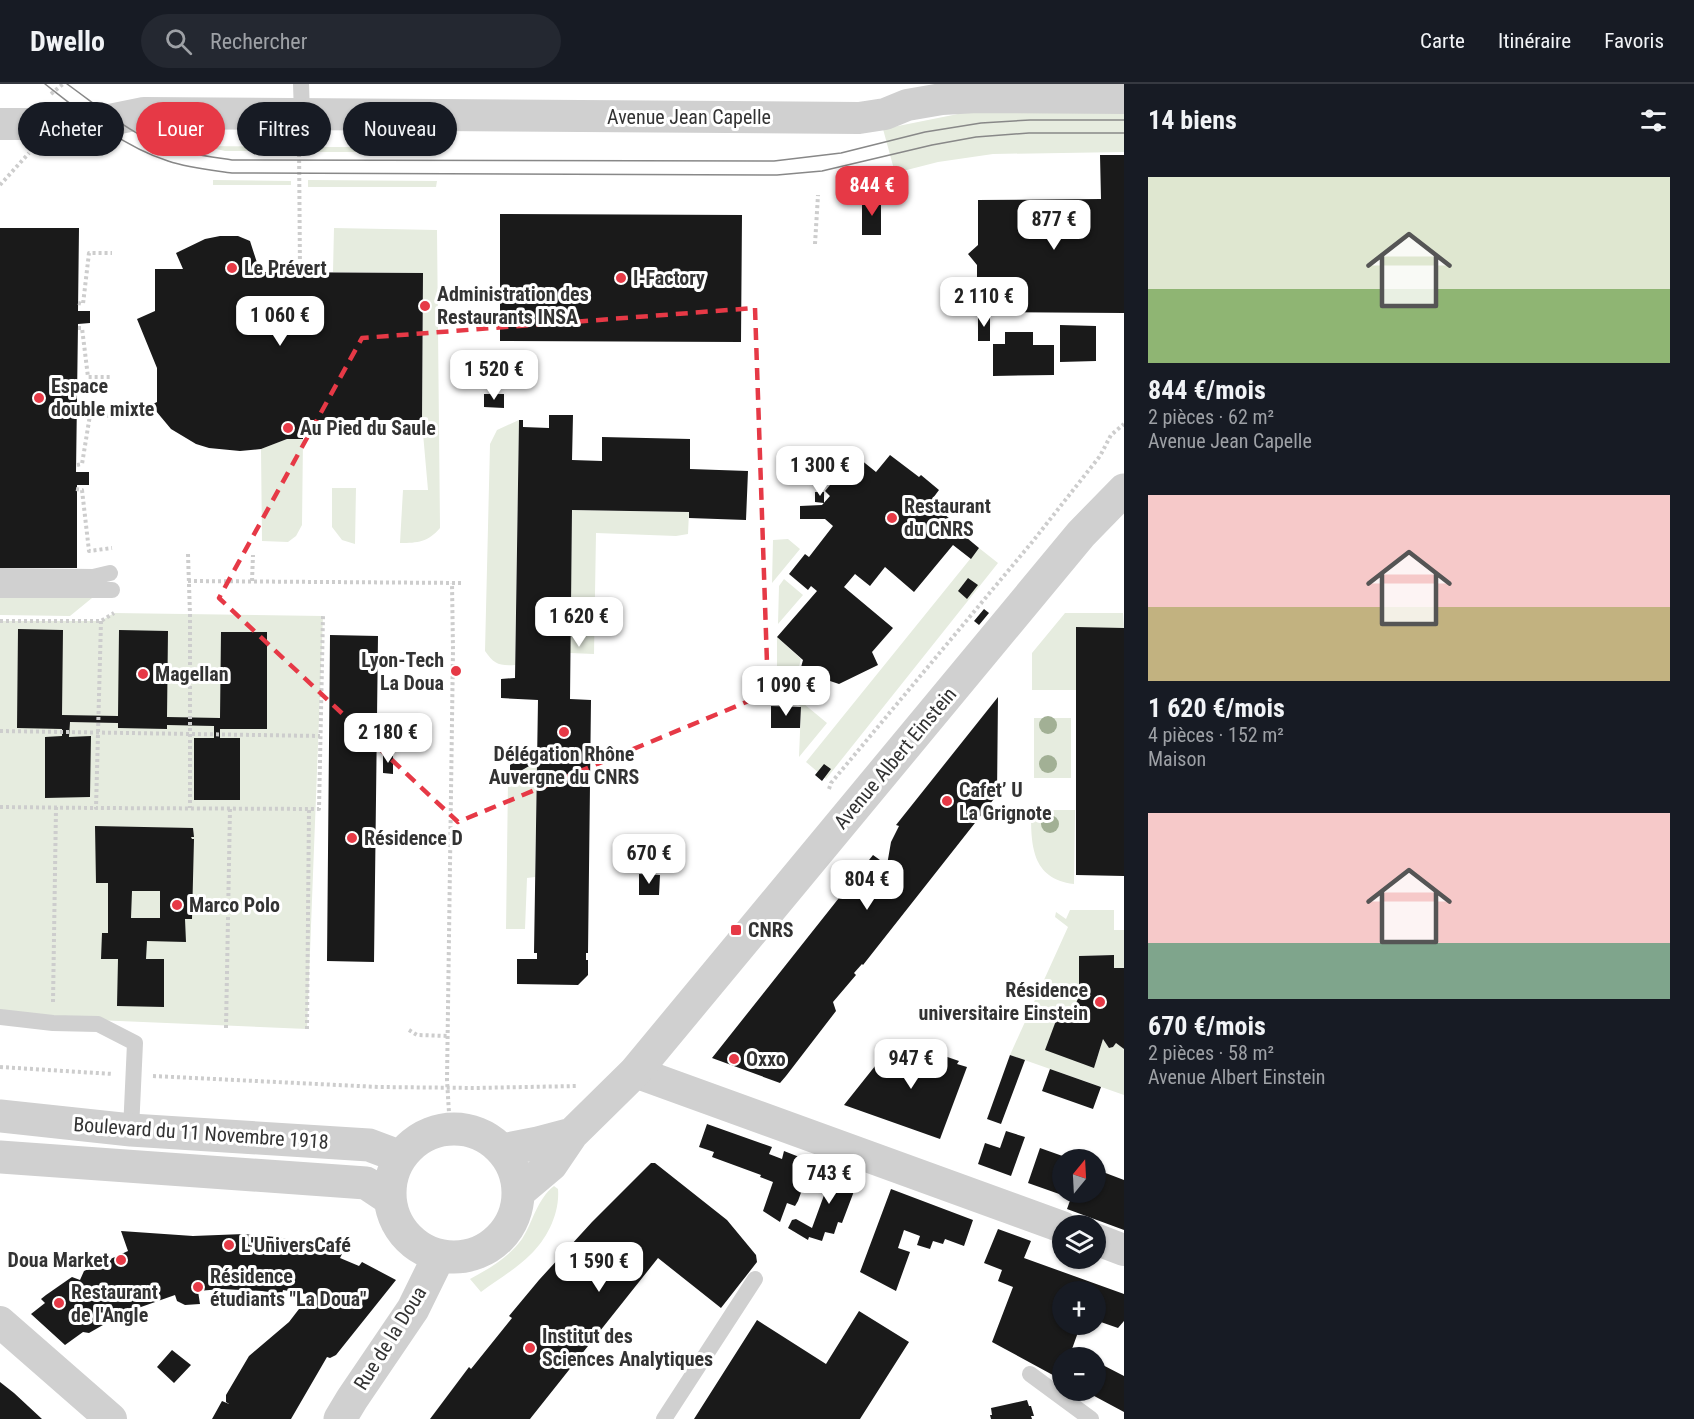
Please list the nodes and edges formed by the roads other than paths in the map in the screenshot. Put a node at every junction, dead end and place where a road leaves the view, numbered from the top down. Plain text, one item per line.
1 (1124, 98) edge
2 (237, 113) edge
3 (331, 113) edge
4 (0, 124) edge
5 (1124, 490) edge
6 (0, 576) edge
7 (0, 591) edge
8 (0, 1017) edge
9 (635, 1072) junction
10 (0, 1116) edge
11 (131, 1130) junction
12 (572, 1134) junction
13 (502, 1150) junction
14 (0, 1157) edge
15 (401, 1157) junction
16 (519, 1192) junction
17 (390, 1199) junction
18 (1052, 1223) edge
19 (1106, 1243) edge
20 (1124, 1250) edge
21 (438, 1256) junction
22 (755, 1279) dead end
23 (0, 1322) edge
24 (1030, 1374) dead end
25 (111, 1419) edge
26 (340, 1419) edge
27 (664, 1419) edge
28 (1091, 1419) edge

1 - 3 street, Avenue Jean Capelle
2 - 4 street, Avenue Jean Capelle
5 - 9 street, Avenue Albert Einstein
6 - 7 lane
8 - 11 lane
9 - 12 street, Avenue Albert Einstein
9 - 18 street
10 - 11 street, Boulevard du 11 Novembre 1918
11 - 15 street, Boulevard du 11 Novembre 1918
12 - 13 street, Avenue Albert Einstein
12 - 16 street, Avenue Albert Einstein
13 - 15 street
13 - 16 street
14 - 17 street, Boulevard du 11 Novembre 1918
15 - 17 street
16 - 21 street
17 - 21 street
19 - 20 street
21 - 26 street, Rue de la Doua
22 - 27 lane
23 - 25 street
24 - 28 lane

